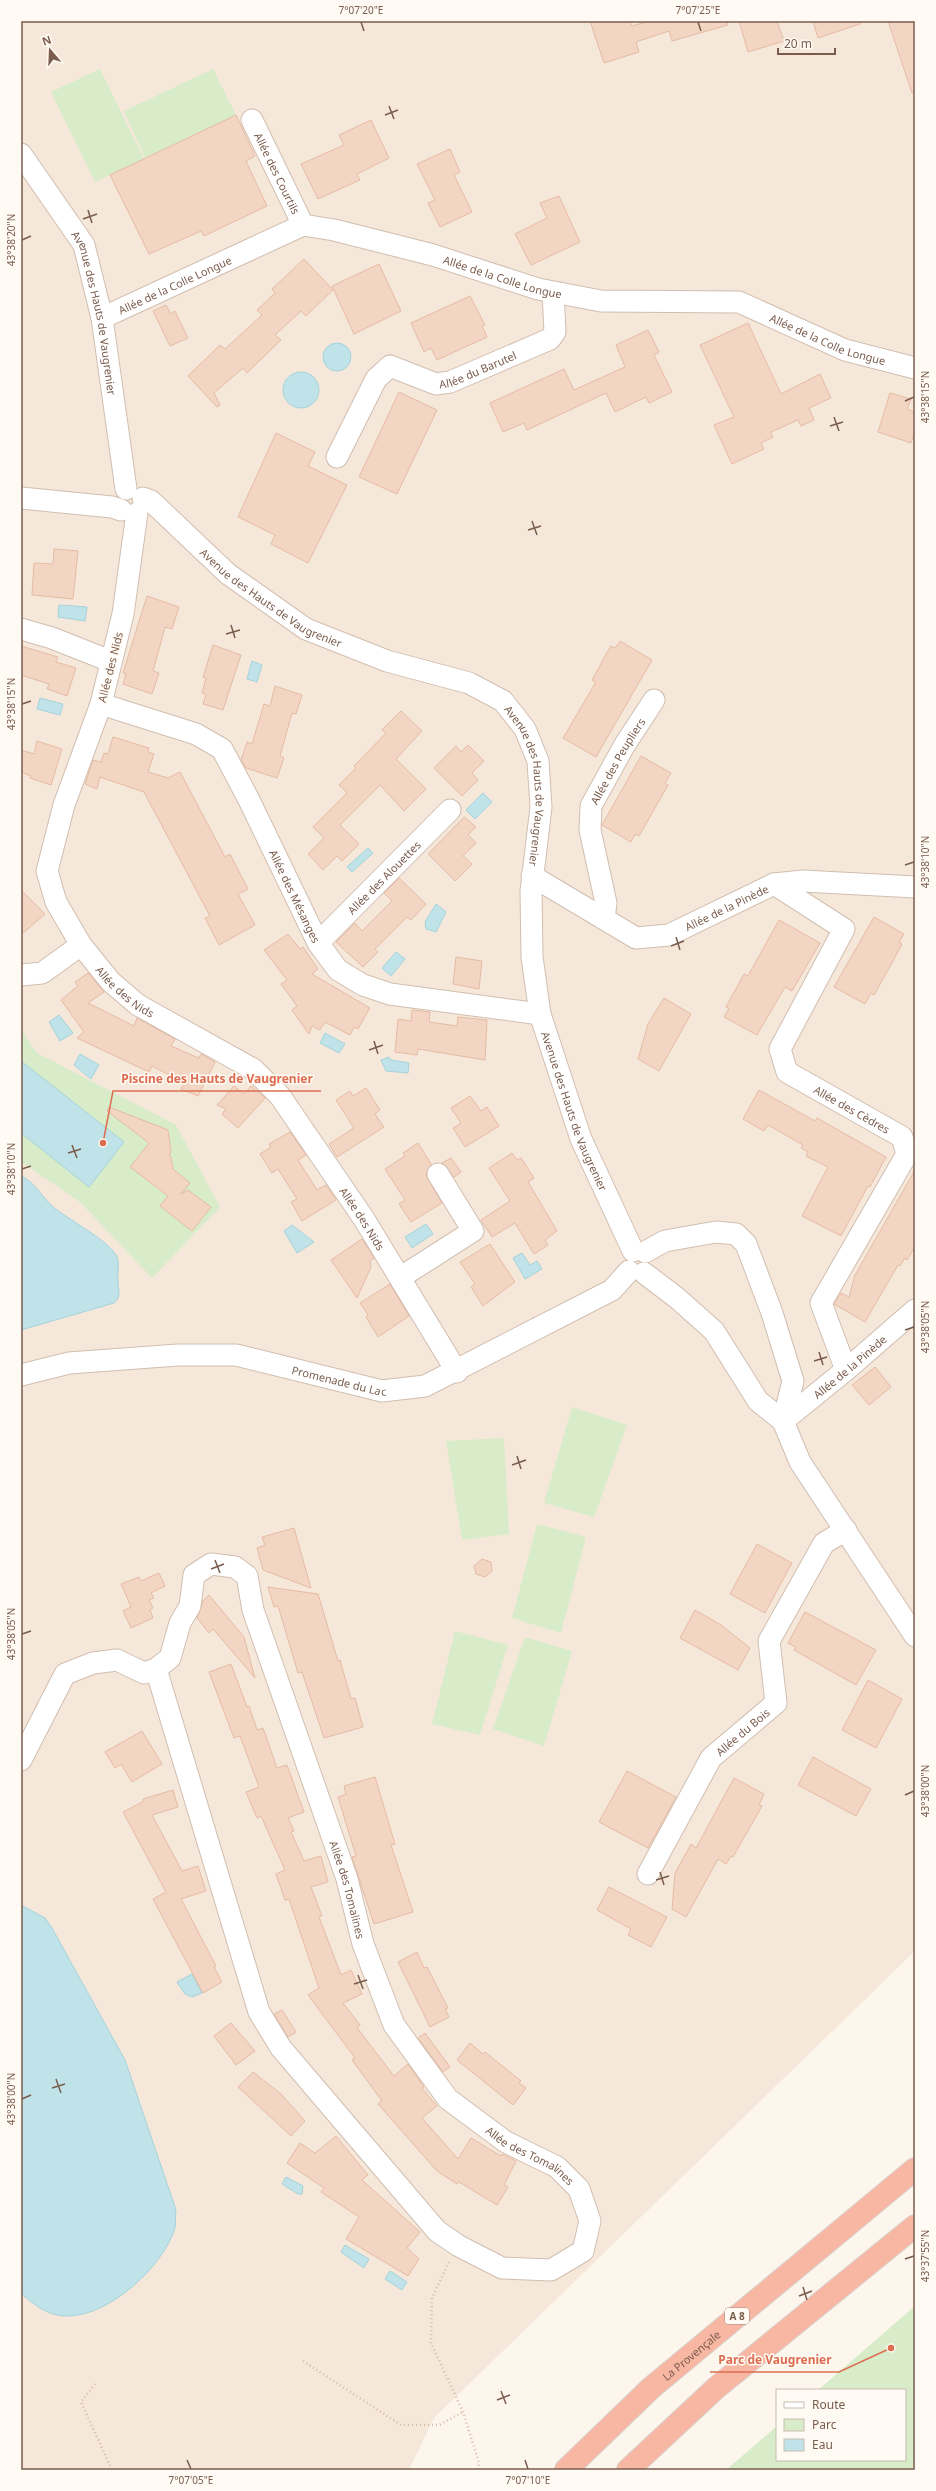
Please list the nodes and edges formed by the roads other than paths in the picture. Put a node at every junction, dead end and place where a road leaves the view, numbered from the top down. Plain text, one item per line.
1 (252, 120) dead end
2 (21, 154) edge
3 (304, 225) junction
4 (553, 292) junction
5 (102, 318) junction
6 (915, 368) edge
7 (336, 457) dead end
8 (21, 498) edge
9 (132, 502) junction
10 (21, 630) edge
11 (110, 661) junction
12 (654, 700) dead end
13 (101, 704) junction
14 (450, 810) dead end
15 (532, 876) junction
16 (774, 884) junction
17 (915, 887) edge
18 (604, 919) junction
19 (318, 943) junction
20 (81, 945) junction
21 (21, 975) edge
22 (540, 1014) junction
23 (438, 1174) dead end
24 (639, 1251) junction
25 (636, 1272) junction
26 (400, 1277) junction
27 (915, 1310) edge
28 (846, 1370) junction
29 (457, 1372) junction
30 (21, 1375) edge
31 (782, 1421) junction
32 (846, 1530) junction
33 (894, 1605) junction
34 (915, 1619) edge
35 (915, 1636) edge
36 (156, 1669) junction
37 (21, 1760) edge
38 (648, 1874) dead end
39 (915, 2169) edge
40 (915, 2226) edge
41 (566, 2470) edge
42 (628, 2470) edge

1 - 3 street, Allée des Courtils
2 - 5 street, Avenue des Hauts de Vaugrenier
3 - 4 street, Allée de la Colle Longue
3 - 5 street, Allée de la Colle Longue
4 - 6 street, Allée de la Colle Longue
4 - 7 street, Allée du Barutel
5 - 9 street, Avenue des Hauts de Vaugrenier
8 - 9 street
9 - 11 street, Allée des Nids
9 - 15 street, Avenue des Hauts de Vaugrenier
10 - 11 street
11 - 13 street, Allée des Nids
12 - 18 street, Allée des Peupliers
13 - 19 street, Allée des Mésanges
13 - 20 street, Allée des Nids
14 - 19 street, Allée des Alouettes
15 - 18 street, Allée de la Pinède
15 - 22 street, Avenue des Hauts de Vaugrenier
16 - 17 street, Allée de la Pinède
16 - 18 street, Allée de la Pinède
16 - 28 street, Allée des Cèdres
19 - 22 street, Allée des Mésanges
20 - 21 street
20 - 26 street, Allée des Nids
22 - 24 street, Avenue des Hauts de Vaugrenier
23 - 26 street
24 - 25 street
24 - 31 street
25 - 29 street, Promenade du Lac
25 - 31 street
26 - 29 street, Allée des Nids
27 - 28 street, Allée de la Pinède
28 - 31 street, Allée de la Pinède
29 - 30 street, Promenade du Lac
31 - 32 street
32 - 33 street
32 - 38 street, Allée du Bois
33 - 34 street
33 - 35 street
36 - 36 street, Allée des Tomalines
36 - 37 street
39 - 41 highway, La Provençale / A 8
40 - 42 highway

